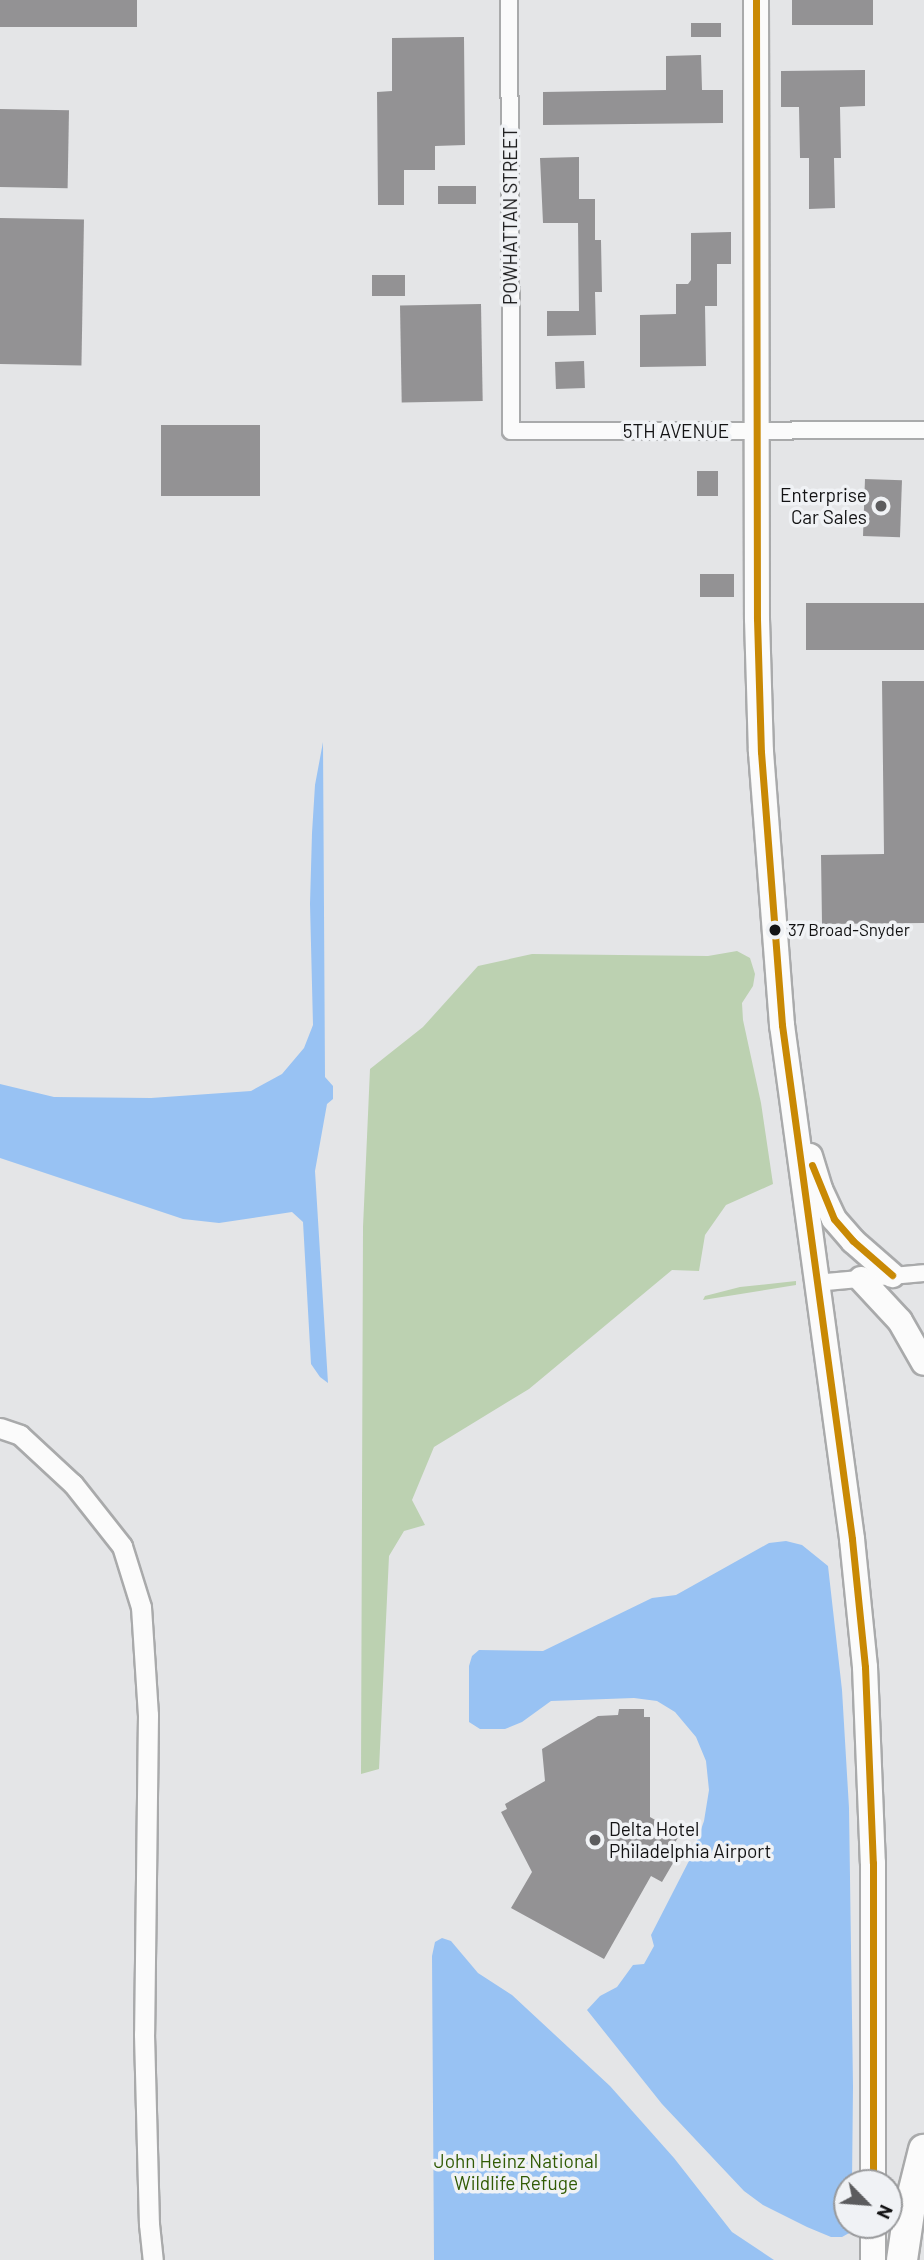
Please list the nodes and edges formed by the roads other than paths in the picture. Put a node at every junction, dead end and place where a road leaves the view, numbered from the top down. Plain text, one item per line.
1 (509, 0) edge
2 (756, 0) edge
3 (924, 430) edge
4 (511, 431) joint
5 (757, 431) junction
6 (790, 1092) junction
7 (924, 1272) edge
8 (892, 1275) junction
9 (860, 1279) junction
10 (815, 1283) junction
11 (924, 1363) edge
12 (0, 1428) edge
13 (924, 2150) edge
14 (873, 2169) edge
15 (873, 2239) edge
16 (153, 2260) edge
17 (873, 2260) edge
18 (902, 2260) edge

1 - 4 street, POWHATTAN STREET
2 - 5 main road
3 - 5 street, 5TH AVENUE
4 - 5 street, 5TH AVENUE
5 - 6 main road
6 - 8 main road
6 - 10 main road
7 - 8 street
8 - 9 street
9 - 10 street
9 - 11 main road
10 - 14 main road
12 - 16 street
13 - 18 highway
15 - 17 main road

